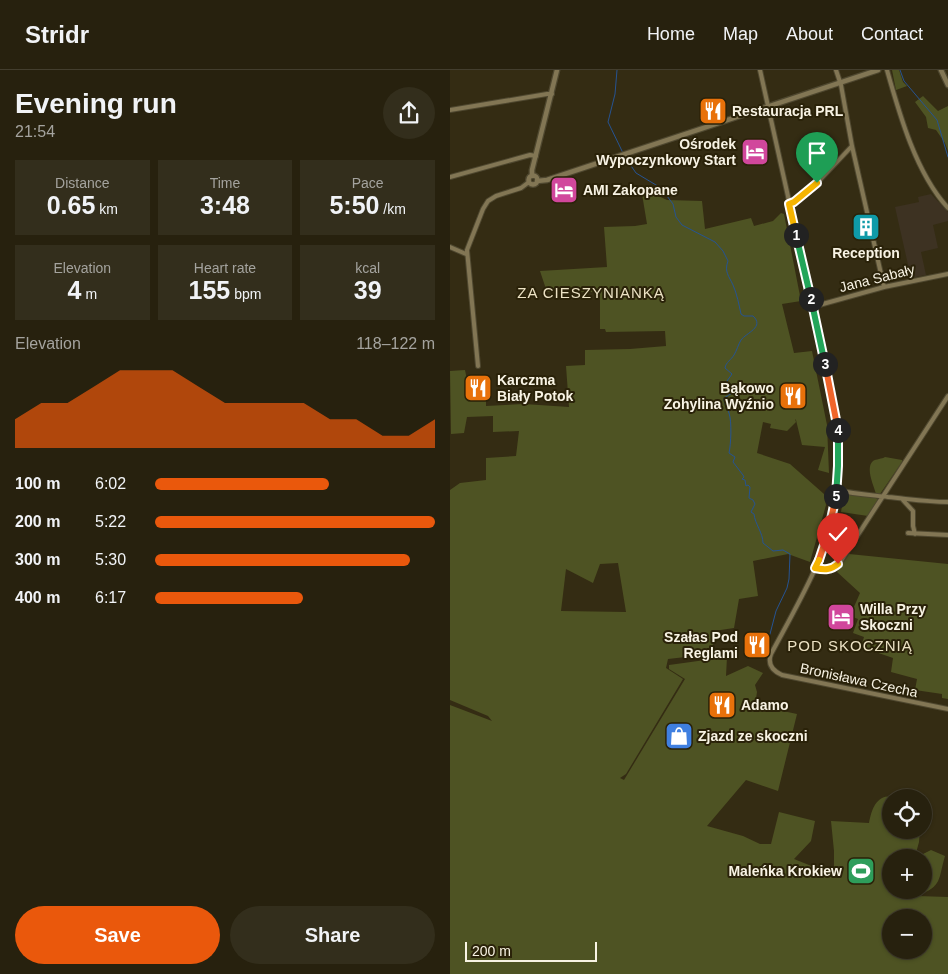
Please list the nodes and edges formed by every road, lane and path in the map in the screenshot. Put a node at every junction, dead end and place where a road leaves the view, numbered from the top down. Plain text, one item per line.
1 (557, 70) edge
2 (760, 70) edge
3 (836, 70) edge
4 (878, 70) edge
5 (887, 70) edge
6 (941, 70) edge
7 (840, 82) junction
8 (948, 85) edge
9 (552, 94) junction
10 (767, 108) junction
11 (450, 110) edge
12 (852, 146) junction
13 (536, 156) junction
14 (532, 176) junction
15 (450, 177) edge
16 (537, 181) junction
17 (529, 182) junction
18 (789, 204) junction
19 (948, 208) edge
20 (450, 247) edge
21 (466, 254) junction
22 (948, 274) edge
23 (884, 287) junction
24 (812, 307) junction
25 (478, 366) dead end
26 (948, 396) edge
27 (837, 490) junction
28 (882, 496) junction
29 (902, 499) junction
30 (948, 502) edge
31 (908, 533) dead end
32 (915, 534) junction
33 (948, 535) edge
34 (815, 568) junction
35 (948, 710) edge

1 - 9 street
2 - 10 street
3 - 7 street
4 - 7 street
5 - 19 street
6 - 8 street
7 - 10 street
7 - 12 street
9 - 11 street
9 - 13 street
10 - 16 street
10 - 18 street
12 - 18 street
12 - 23 street
13 - 14 street
13 - 15 street
14 - 16 street
14 - 17 street
16 - 17 street
17 - 21 street
18 - 24 street
20 - 21 street
21 - 25 street
22 - 23 street, Jana Sabały
23 - 24 street, Jana Sabały
24 - 27 street
26 - 28 street
27 - 28 street
27 - 34 street
28 - 29 street
28 - 34 street
29 - 30 street
29 - 32 street
31 - 32 street
32 - 33 street
34 - 35 street, Bronisława Czecha

